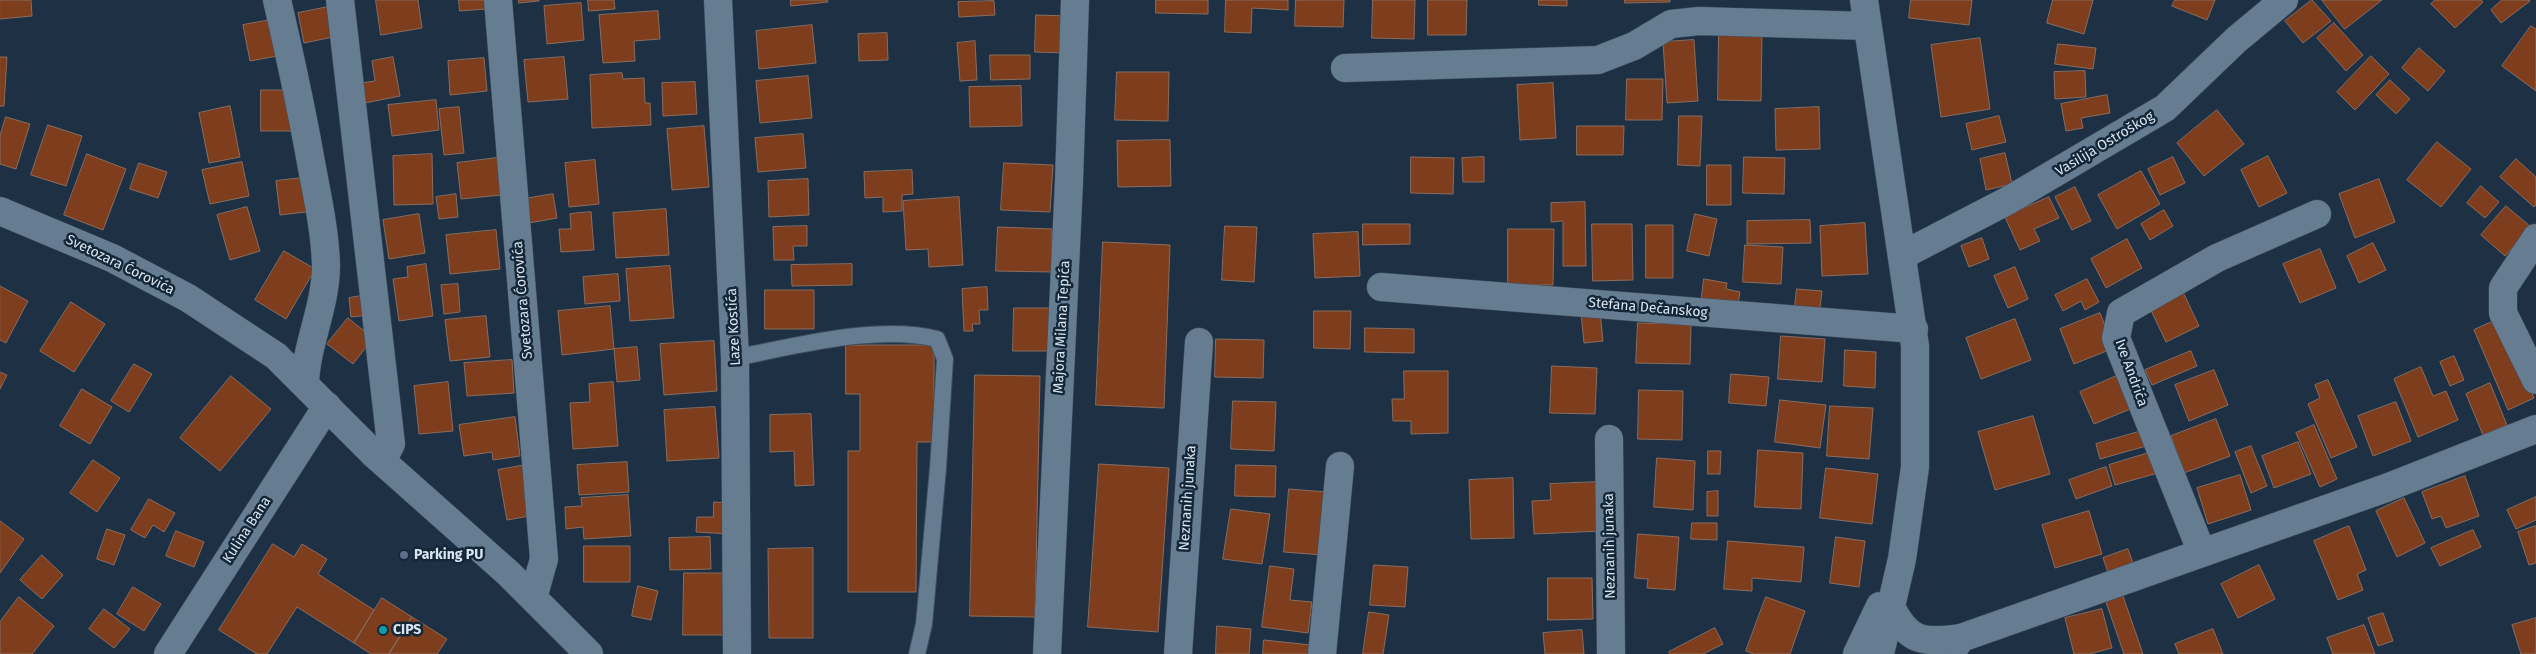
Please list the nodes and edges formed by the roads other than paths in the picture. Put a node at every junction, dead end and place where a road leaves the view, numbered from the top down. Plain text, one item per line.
1 (278, 0) edge
2 (340, 0) edge
3 (498, 0) edge
4 (718, 0) edge
5 (1075, 0) edge
6 (2284, 0) edge
7 (1865, 13) edge
8 (1345, 68) dead end
9 (0, 211) edge
10 (2317, 214) dead end
11 (2536, 238) edge
12 (1903, 255) junction
13 (1381, 287) dead end
14 (1914, 329) junction
15 (1199, 342) dead end
16 (736, 358) junction
17 (2536, 380) edge
18 (305, 384) junction
19 (327, 406) junction
20 (2536, 429) edge
21 (1609, 439) dead end
22 (382, 461) junction
23 (1340, 466) dead end
24 (2202, 553) junction
25 (1902, 559) junction
26 (533, 598) junction
27 (1892, 607) junction
28 (1955, 646) edge
29 (168, 654) edge
30 (589, 654) edge
31 (737, 654) edge
32 (917, 654) edge
33 (1047, 654) edge
34 (1178, 654) edge
35 (1322, 654) edge
36 (1611, 654) edge
37 (1857, 654) edge
38 (1880, 654) edge

1 - 18 street
2 - 22 street
3 - 26 street, Svetozara Ćorovića
4 - 16 street, Laze Kostića
5 - 33 street, Majora Milana Tepića
6 - 12 street, Vasilija Ostroškog
7 - 8 street
7 - 12 street
9 - 18 street, Svetozara Ćorovića
10 - 24 street, Ive Andrića
11 - 17 street
12 - 14 street
13 - 14 street, Stefana Dečanskog
14 - 25 street
15 - 34 street, Neznanih junaka
16 - 31 street, Laze Kostića
16 - 32 lane
18 - 19 street, Svetozara Ćorovića
19 - 22 street, Svetozara Ćorovića
19 - 29 street, Kulina Bana
20 - 24 street
21 - 36 street, Neznanih junaka
22 - 26 street, Svetozara Ćorovića
23 - 35 street
24 - 28 street
25 - 27 street
25 - 37 street
26 - 30 street, Svetozara Ćorovića
27 - 28 street
27 - 38 street

